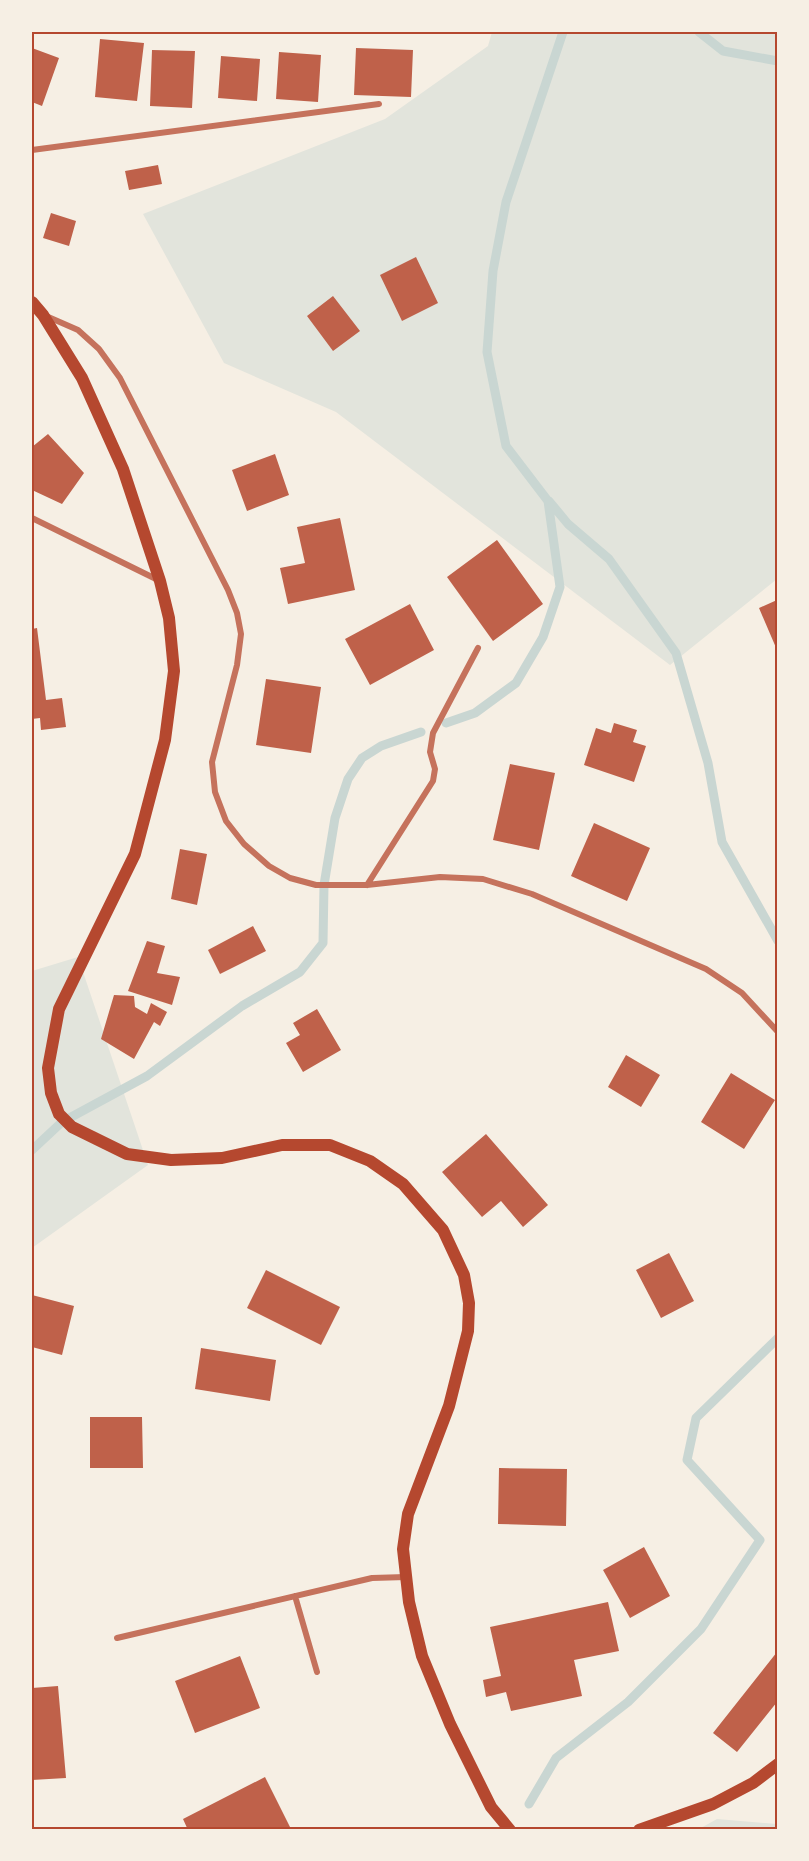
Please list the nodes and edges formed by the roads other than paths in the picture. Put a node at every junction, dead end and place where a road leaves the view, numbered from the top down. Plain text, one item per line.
1 (379, 104) dead end
2 (32, 150) edge
3 (32, 302) edge
4 (43, 315) junction
5 (32, 518) edge
6 (160, 581) junction
7 (478, 648) dead end
8 (367, 885) junction
9 (777, 1032) edge
10 (406, 1577) junction
11 (296, 1596) junction
12 (117, 1638) dead end
13 (316, 1672) dead end
14 (777, 1764) edge
15 (510, 1830) edge
16 (639, 1830) edge

1 - 2 street
3 - 4 main road
4 - 6 main road
4 - 8 street
5 - 6 street
6 - 10 main road
7 - 8 street
8 - 9 street
10 - 11 street
10 - 15 main road
11 - 12 street
11 - 13 street
14 - 16 main road

